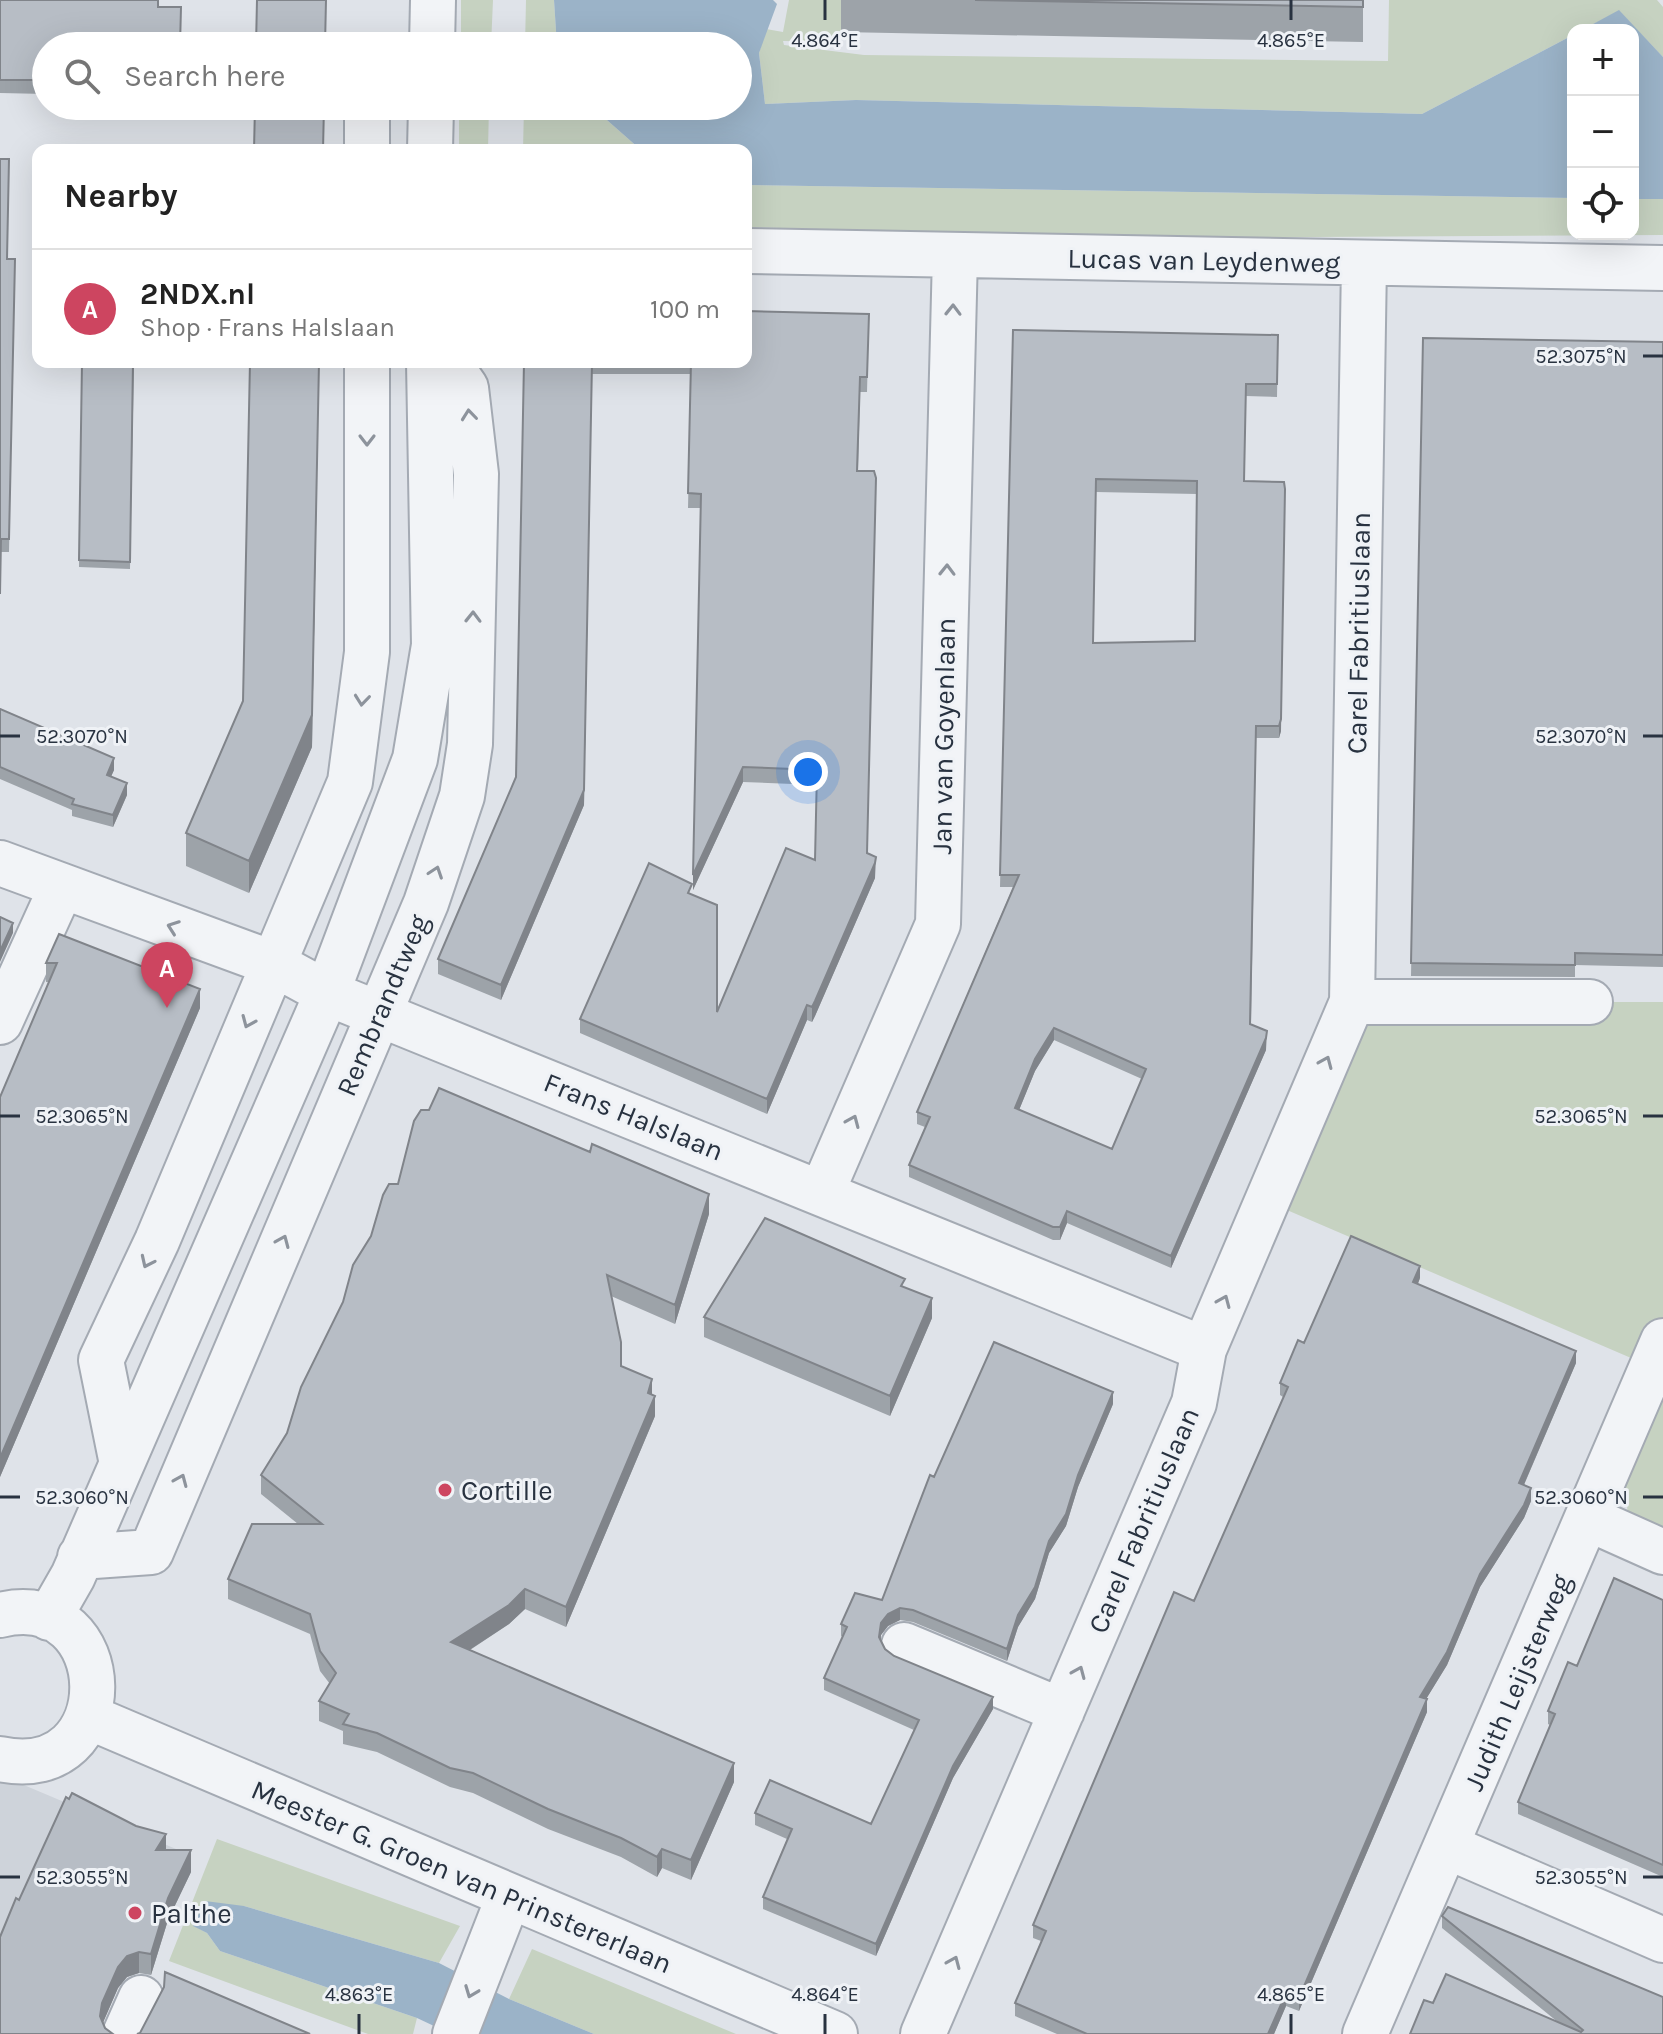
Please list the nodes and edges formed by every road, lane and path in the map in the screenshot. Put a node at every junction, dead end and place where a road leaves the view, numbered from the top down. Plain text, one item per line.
1 (433, 0) edge
2 (432, 32) edge
3 (367, 120) edge
4 (431, 120) edge
5 (367, 144) edge
6 (430, 144) edge
7 (752, 251) edge
8 (955, 255) junction
9 (1364, 263) junction
10 (1663, 268) edge
11 (367, 368) edge
12 (429, 368) edge
13 (452, 368) edge
14 (0, 863) edge
15 (62, 886) junction
16 (272, 963) junction
17 (327, 993) junction
18 (1352, 1002) junction
19 (1590, 1002) dead end
20 (379, 1014) junction
21 (0, 1022) edge
22 (822, 1192) junction
23 (1663, 1341) edge
24 (1204, 1349) junction
25 (121, 1459) junction
26 (1587, 1518) junction
27 (1663, 1552) edge
28 (80, 1557) junction
29 (0, 1615) edge
30 (49, 1618) junction
31 (904, 1645) dead end
32 (1062, 1711) junction
33 (89, 1717) junction
34 (0, 1759) edge
35 (1446, 1846) junction
36 (509, 1896) junction
37 (1663, 1940) edge
38 (455, 2034) edge
39 (835, 2034) edge
40 (923, 2034) edge
41 (1365, 2034) edge

1 - 2 street
3 - 5 street
4 - 6 street
7 - 8 street, Lucas van Leydenweg
8 - 9 street, Lucas van Leydenweg
22 -> 8 street, Jan van Goyenlaan
9 - 10 street, Lucas van Leydenweg
9 - 18 street, Carel Fabritiuslaan
11 -> 16 street
12 - 17 street, Rembrandtweg
20 -> 13 street, Rembrandtweg
14 - 15 street, Frans Halslaan
16 -> 15 street, Frans Halslaan
15 - 21 street
16 - 17 street, Frans Halslaan
16 -> 25 street
17 - 20 street, Frans Halslaan
17 - 25 street, Rembrandtweg
18 - 19 street
24 -> 18 street, Carel Fabritiuslaan
20 - 22 street, Frans Halslaan
28 -> 20 street, Rembrandtweg
22 - 24 street, Frans Halslaan
23 - 26 street, Judith Leijsterweg
32 -> 24 street, Carel Fabritiuslaan
25 - 28 street, Rembrandtweg
26 - 27 street
26 - 35 street, Judith Leijsterweg
28 - 30 street, Rembrandtweg
29 - 30 street
30 - 33 street
31 - 32 street
40 -> 32 street, Carel Fabritiuslaan
33 - 34 street
33 - 36 street, Meester G. Groen van Prinstererlaan
35 - 37 street
35 - 41 street, Judith Leijsterweg
36 -> 38 street
36 - 39 street, Meester G. Groen van Prinstererlaan

